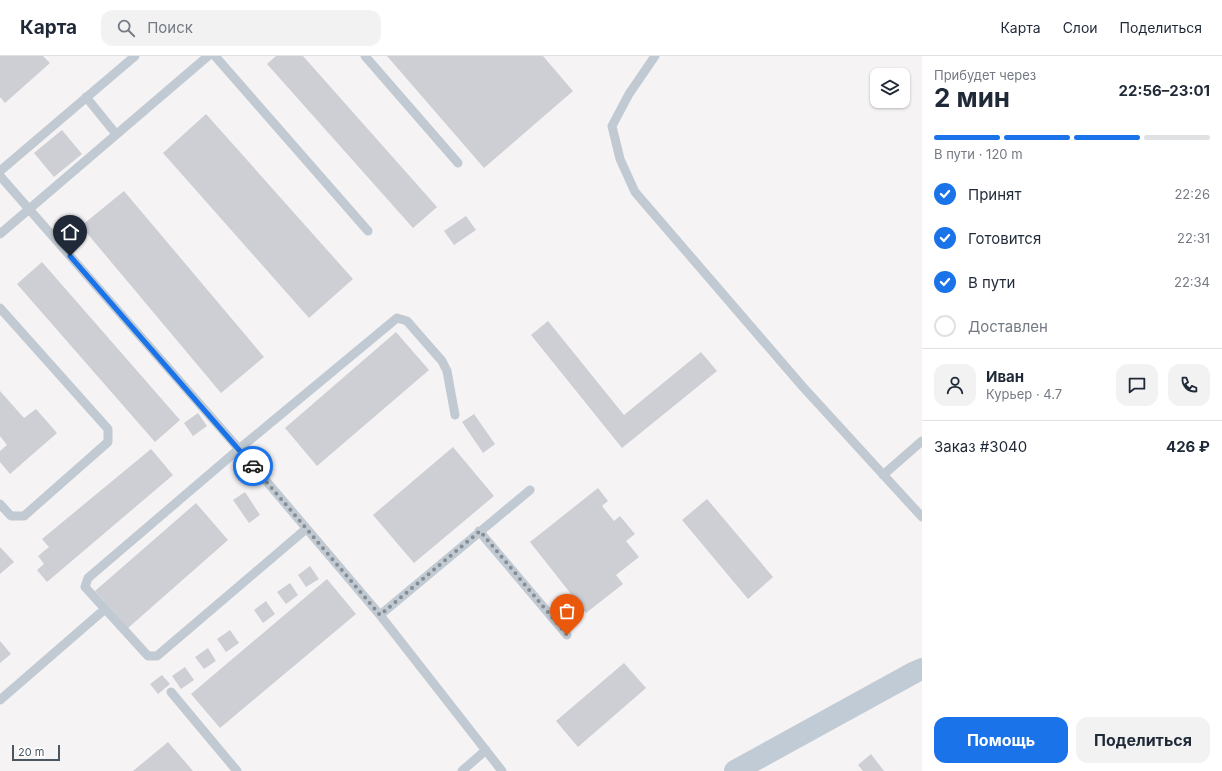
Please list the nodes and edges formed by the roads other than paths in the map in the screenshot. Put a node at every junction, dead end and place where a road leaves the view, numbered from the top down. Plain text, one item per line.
1 (135, 56) edge
2 (208, 56) edge
3 (215, 56) edge
4 (365, 56) edge
5 (655, 56) edge
6 (86, 97) junction
7 (116, 134) junction
8 (458, 163) dead end
9 (0, 171) edge
10 (0, 176) edge
11 (28, 209) junction
12 (368, 231) dead end
13 (0, 234) edge
14 (0, 308) edge
15 (455, 415) dead end
16 (922, 441) edge
17 (239, 449) junction
18 (883, 475) junction
19 (530, 490) dead end
20 (0, 504) edge
21 (922, 517) edge
22 (306, 529) junction
23 (480, 531) junction
24 (105, 609) junction
25 (380, 615) junction
26 (567, 635) dead end
27 (922, 669) edge
28 (171, 692) dead end
29 (0, 700) edge
30 (486, 750) junction
31 (236, 771) edge
32 (462, 771) edge
33 (502, 771) edge
34 (735, 771) edge

1 - 6 lane
2 - 7 lane
3 - 12 lane
4 - 8 lane
5 - 18 lane
6 - 7 lane
6 - 9 lane
7 - 11 lane
10 - 11 lane
11 - 13 lane
11 - 17 lane
14 - 20 lane
15 - 17 lane
16 - 18 lane
17 - 22 lane
17 - 24 lane
18 - 21 lane
19 - 23 lane
22 - 24 lane
22 - 25 lane
23 - 25 lane
23 - 26 lane
24 - 29 lane
25 - 30 lane
27 - 34 main road
28 - 31 lane
30 - 32 lane
30 - 33 lane

